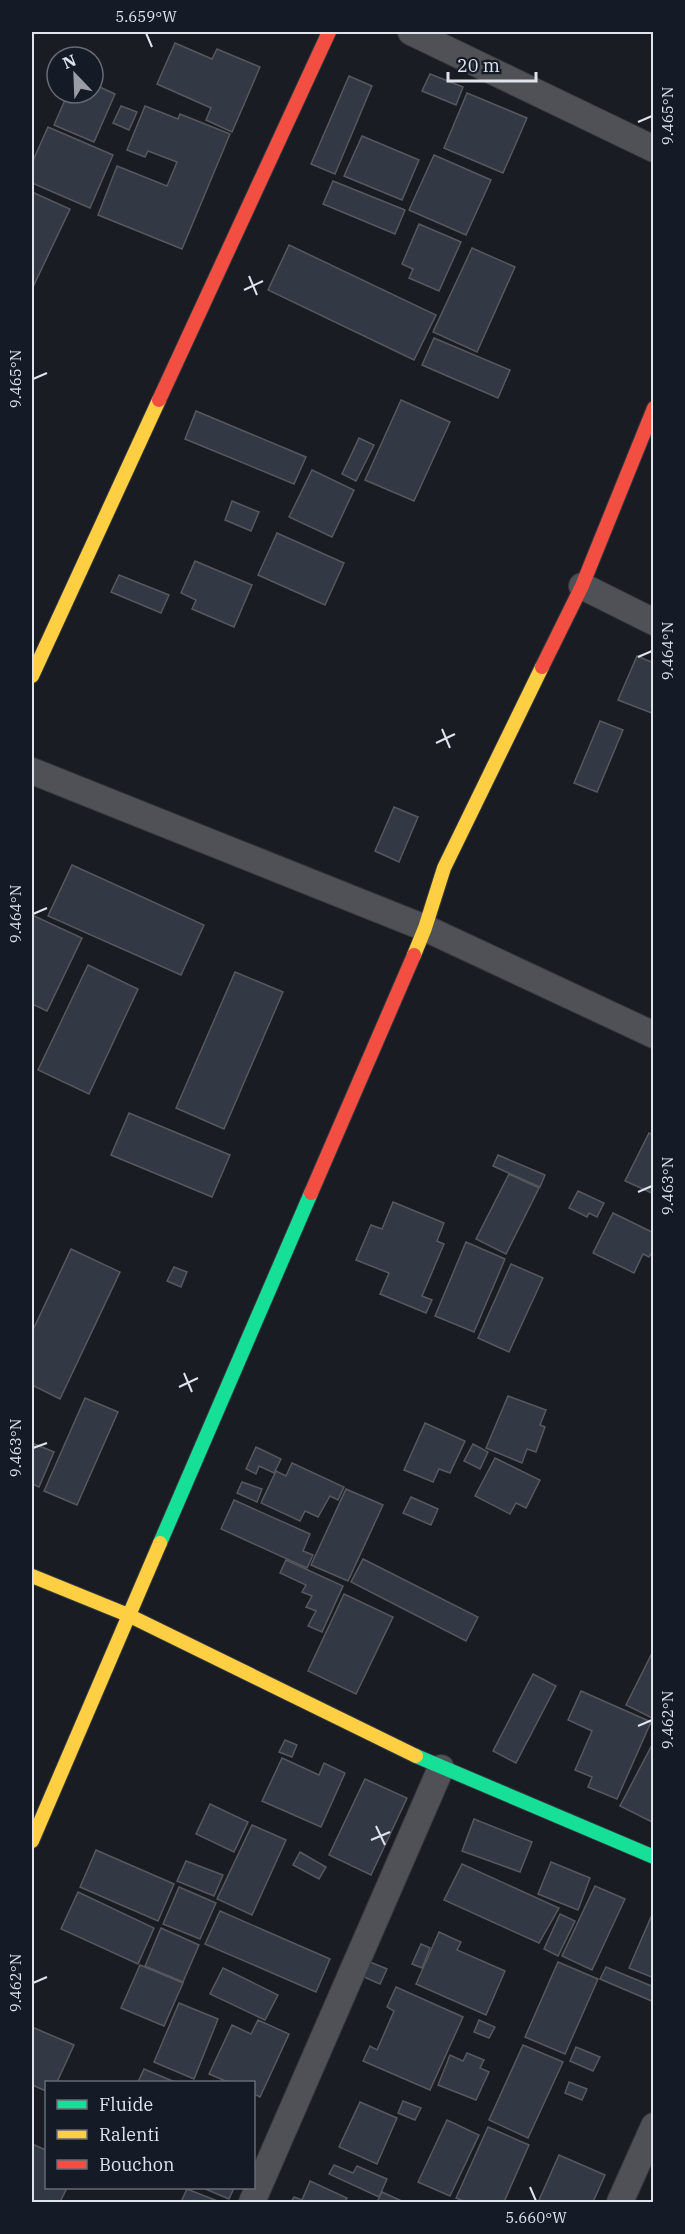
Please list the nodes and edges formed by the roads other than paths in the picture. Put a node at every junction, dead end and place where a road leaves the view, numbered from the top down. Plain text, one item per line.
1 (329, 32) edge
2 (411, 32) edge
3 (654, 150) edge
4 (654, 408) edge
5 (582, 586) junction
6 (654, 622) edge
7 (32, 676) edge
8 (32, 771) edge
9 (425, 927) junction
10 (654, 1035) edge
11 (32, 1576) edge
12 (128, 1616) junction
13 (441, 1768) junction
14 (32, 1841) edge
15 (654, 1857) edge
16 (654, 2126) edge
17 (252, 2202) edge
18 (620, 2202) edge

1 - 7 street
2 - 3 street
4 - 5 street
5 - 6 street
5 - 9 street
8 - 9 street
9 - 10 street
9 - 12 street
11 - 12 street
12 - 13 street
12 - 14 street
13 - 15 street
13 - 17 street
16 - 18 street

